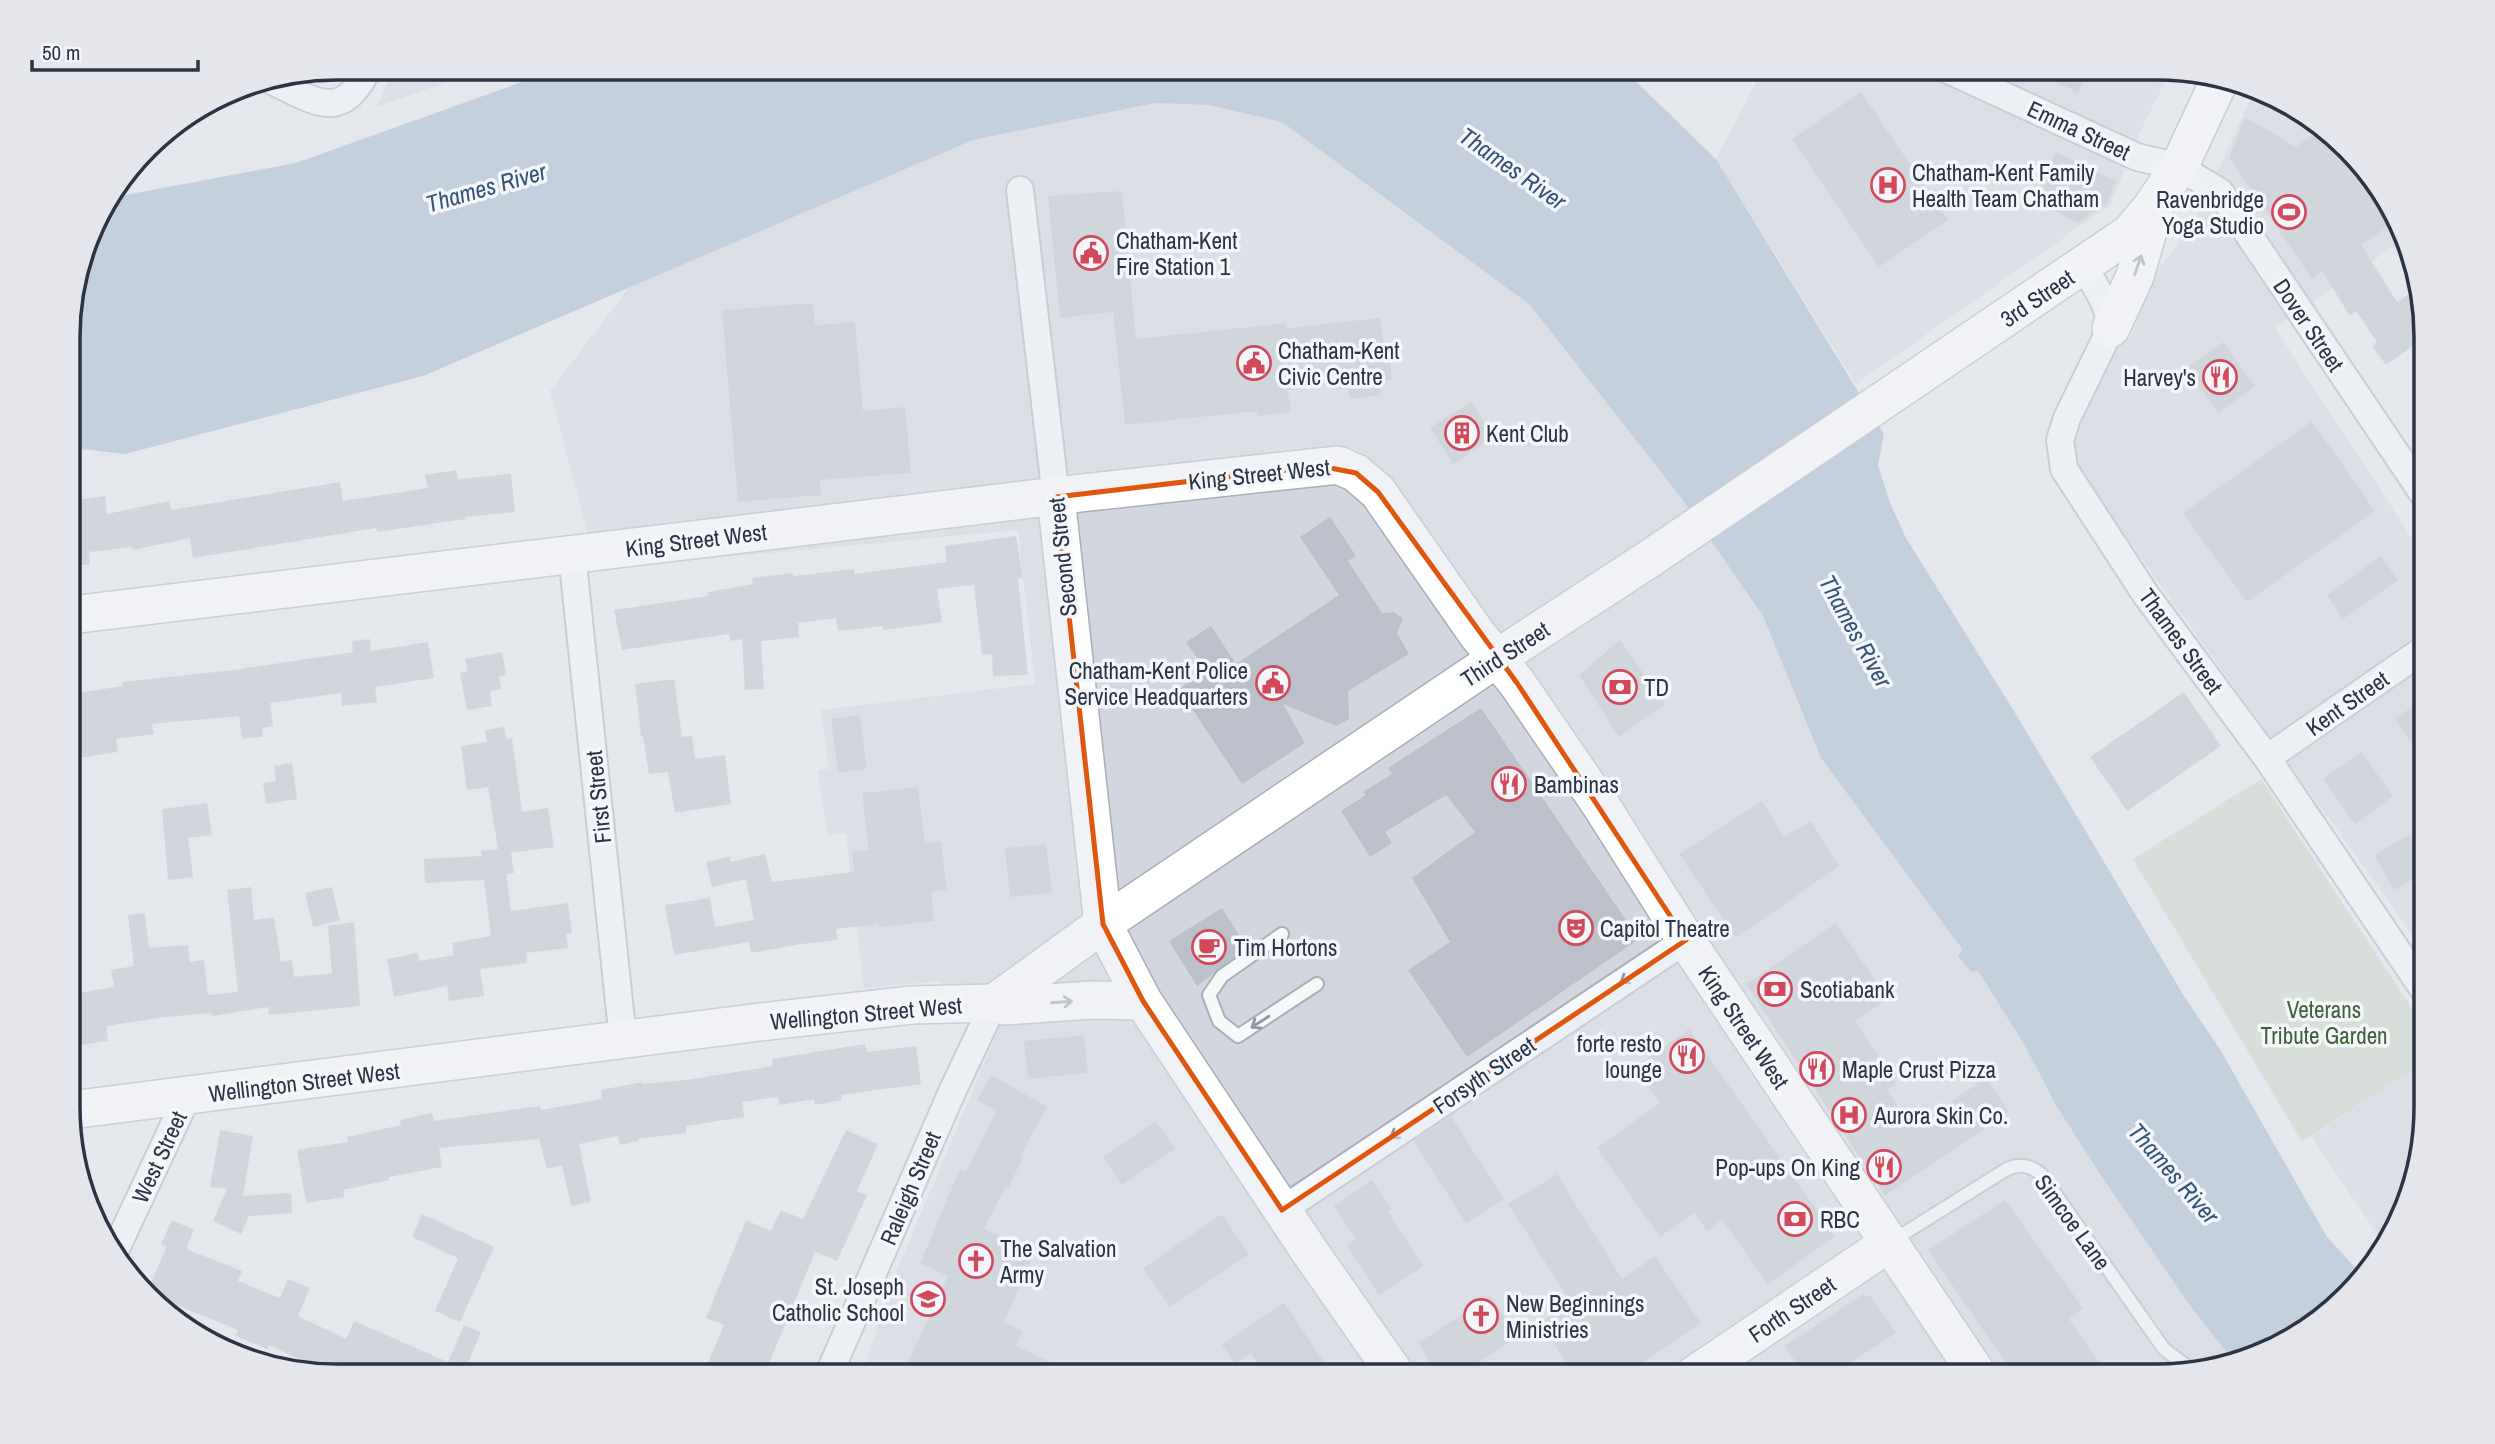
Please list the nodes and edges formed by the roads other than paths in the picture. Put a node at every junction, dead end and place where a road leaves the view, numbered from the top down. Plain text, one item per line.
1 (362, 80) edge
2 (1970, 80) edge
3 (283, 86) edge
4 (2216, 87) edge
5 (2179, 167) junction
6 (1020, 190) dead end
7 (2157, 199) junction
8 (2083, 266) junction
9 (2111, 328) junction
10 (1906, 386) joint
11 (2414, 480) edge
12 (1056, 498) junction
13 (572, 554) junction
14 (80, 614) edge
15 (2414, 656) edge
16 (1496, 659) junction
17 (2267, 758) junction
18 (1103, 923) junction
19 (1282, 934) dead end
20 (1686, 940) junction
21 (2414, 975) edge
22 (1317, 984) dead end
23 (1143, 1001) junction
24 (994, 1003) junction
25 (623, 1040) junction
26 (187, 1097) junction
27 (80, 1109) edge
28 (1282, 1210) junction
29 (119, 1242) edge
30 (1889, 1243) junction
31 (2182, 1362) edge
32 (833, 1364) edge
33 (1388, 1364) edge
34 (1710, 1364) edge
35 (1971, 1364) edge

1 - 3 street
2 - 5 street, Emma Street
4 - 5 street
5 - 7 street
5 - 11 street, Dover Street
6 - 12 street, Second Street
7 - 8 street, 3rd Street
9 -> 7 street
8 - 9 street
8 - 10 street, 3rd Street
9 - 17 street, Thames Street
10 - 16 street, Third Street
12 - 13 street, King Street West
12 - 16 street, King Street West
12 - 18 street, Second Street
13 - 14 street, King Street West
13 - 25 street, First Street
15 - 17 street, Kent Street
16 - 18 street, Third Street
16 - 20 street, King Street West
17 - 21 street, Thames Street
18 - 23 street
18 - 24 street, Wellington Street West
22 -> 19 lane
20 -> 28 street, Forsyth Street
20 - 30 street, King Street West
24 -> 23 street
23 - 28 street
24 - 25 street, Wellington Street West
24 - 32 street, Raleigh Street
25 - 26 street, Wellington Street West
26 - 27 street, Wellington Street West
26 - 29 street, West Street
28 - 33 street
30 - 31 lane, Simcoe Lane
30 - 34 street, Forth Street
30 - 35 street, King Street West

